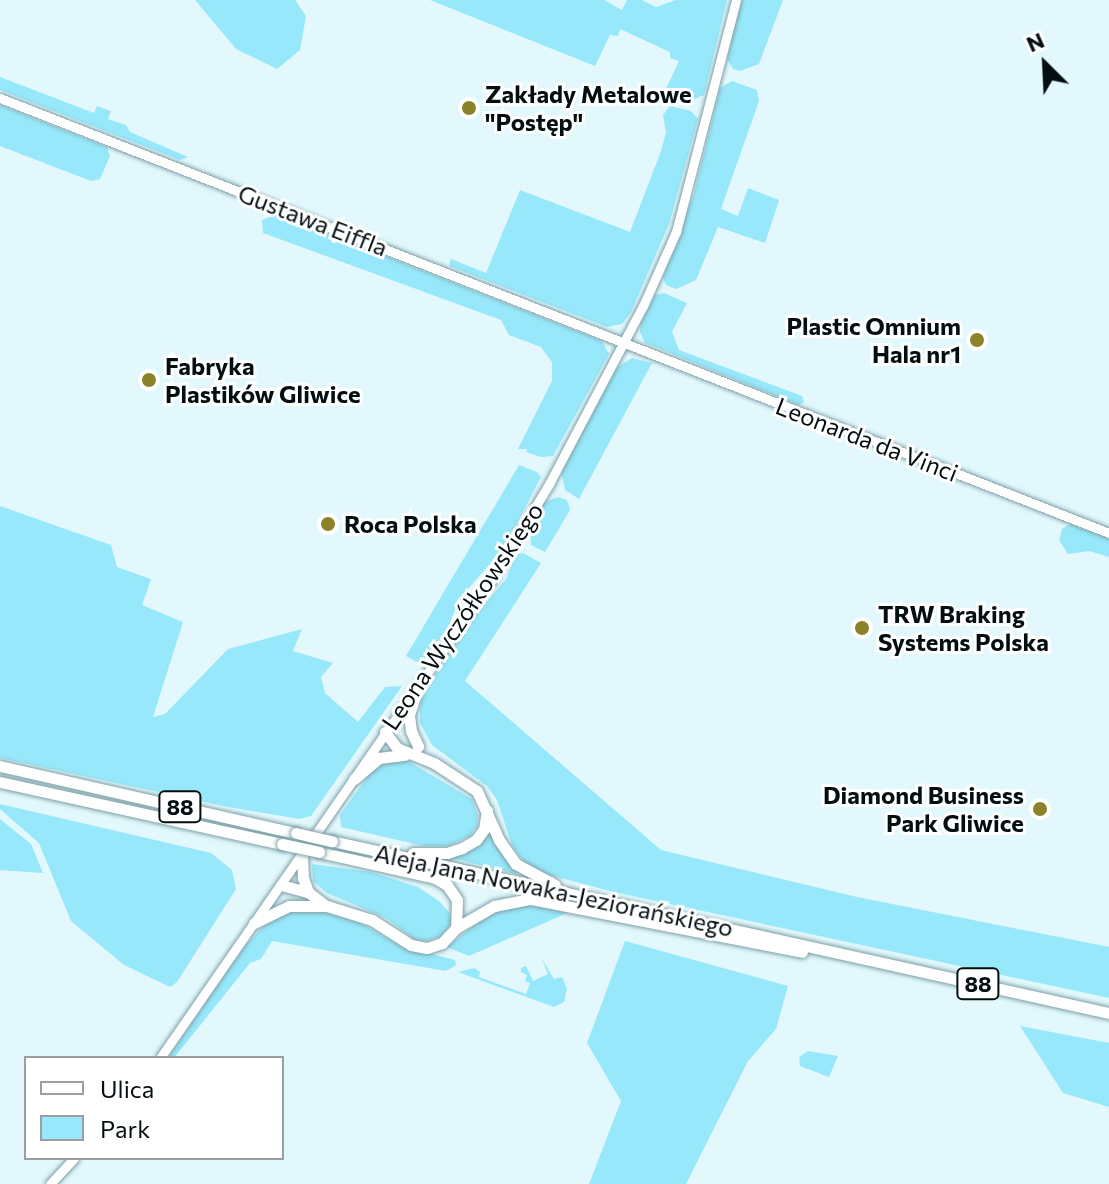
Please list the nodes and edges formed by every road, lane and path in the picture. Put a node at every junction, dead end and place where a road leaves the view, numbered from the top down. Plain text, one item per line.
1 (736, 0) edge
2 (0, 98) edge
3 (624, 344) junction
4 (1109, 533) edge
5 (418, 687) junction
6 (385, 732) junction
7 (414, 750) junction
8 (0, 766) edge
9 (354, 779) junction
10 (0, 782) edge
11 (487, 809) junction
12 (372, 850) junction
13 (302, 852) junction
14 (281, 885) junction
15 (308, 892) junction
16 (585, 897) junction
17 (300, 905) junction
18 (327, 906) junction
19 (254, 923) junction
20 (456, 928) junction
21 (858, 957) junction
22 (1109, 1013) edge
23 (161, 1056) edge
24 (72, 1160) edge
25 (50, 1184) edge

1 - 3 street, Leona Wyczółkowskiego
2 - 3 street, Gustawa Eiffla
3 - 4 street, Leonarda da Vinci
3 - 5 street, Leona Wyczółkowskiego
5 - 6 street, Leona Wyczółkowskiego
5 - 7 main road
6 - 7 main road
6 - 9 street, Leona Wyczółkowskiego
7 - 9 main road
7 - 11 main road
8 - 12 main road, Aleja Jana Nowaka-Jeziorańskiego / 88, bridge
9 - 13 street, Leona Wyczółkowskiego
10 - 20 main road, bridge
11 - 12 main road
11 - 16 main road
12 - 16 main road, Aleja Jana Nowaka-Jeziorańskiego / 88
13 - 14 street, Leona Wyczółkowskiego
13 - 15 main road
14 - 15 main road
14 - 17 main road
14 - 19 street, Leona Wyczółkowskiego
15 - 18 main road
16 - 21 main road, Aleja Jana Nowaka-Jeziorańskiego / 88
17 - 18 main road
17 - 19 main road
18 - 20 main road
19 - 23 street, Leona Wyczółkowskiego
20 - 21 main road
21 - 22 main road, Aleja Jana Nowaka-Jeziorańskiego / 88
24 - 25 street

